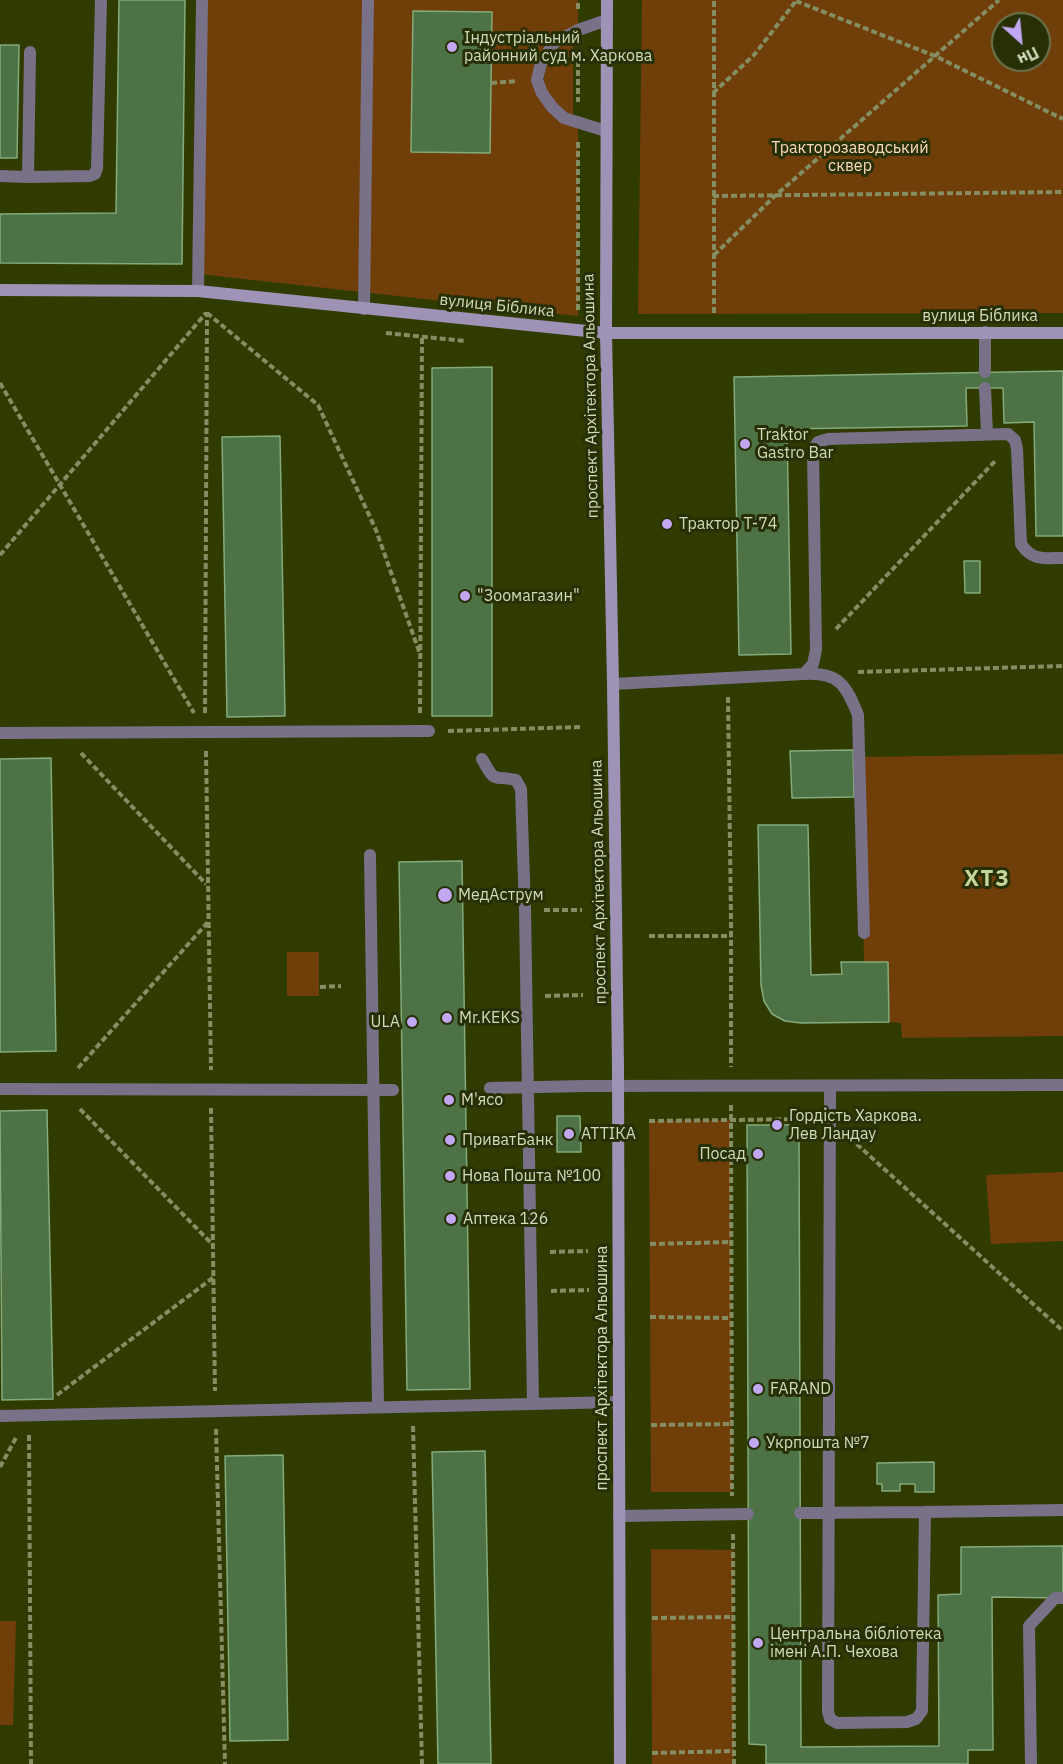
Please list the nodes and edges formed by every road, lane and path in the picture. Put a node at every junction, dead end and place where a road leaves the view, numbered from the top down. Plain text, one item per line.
1 (101, 0) edge
2 (202, 0) edge
3 (368, 0) edge
4 (578, 0) edge
5 (607, 0) edge
6 (714, 0) edge
7 (999, 0) edge
8 (796, 1) edge
9 (607, 20) junction
10 (578, 30) junction
11 (30, 52) dead end
12 (935, 56) junction
13 (537, 80) junction
14 (491, 83) dead end
15 (713, 93) junction
16 (1063, 119) edge
17 (578, 124) junction
18 (606, 131) junction
19 (0, 176) edge
20 (28, 177) junction
21 (1063, 192) edge
22 (776, 195) junction
23 (713, 196) junction
24 (714, 255) junction
25 (0, 290) edge
26 (198, 291) junction
27 (364, 309) junction
28 (200, 312) dead end
29 (207, 312) junction
30 (218, 314) dead end
31 (579, 331) junction
32 (377, 332) dead end
33 (985, 332) junction
34 (606, 333) junction
35 (1063, 333) edge
36 (714, 334) junction
37 (422, 338) junction
38 (467, 342) dead end
39 (985, 372) dead end
40 (0, 383) edge
41 (985, 388) dead end
42 (987, 434) junction
43 (1016, 440) junction
44 (60, 485) junction
45 (0, 555) edge
46 (1063, 558) edge
47 (816, 650) junction
48 (420, 654) junction
49 (1063, 666) edge
50 (853, 672) dead end
51 (804, 674) junction
52 (727, 678) junction
53 (613, 684) junction
54 (581, 727) dead end
55 (425, 731) junction
56 (206, 732) junction
57 (0, 733) edge
58 (62, 733) junction
59 (482, 759) dead end
60 (369, 855) dead end
61 (207, 885) junction
62 (525, 910) junction
63 (582, 910) dead end
64 (208, 922) junction
65 (864, 933) dead end
66 (649, 936) dead end
67 (731, 936) junction
68 (341, 986) dead end
69 (320, 987) dead end
70 (584, 995) dead end
71 (527, 996) junction
72 (731, 1074) dead end
73 (617, 1086) junction
74 (830, 1086) junction
75 (1063, 1086) edge
76 (528, 1087) junction
77 (490, 1088) dead end
78 (0, 1089) edge
79 (60, 1089) junction
80 (211, 1089) junction
81 (373, 1090) junction
82 (393, 1090) dead end
83 (731, 1097) dead end
84 (830, 1119) junction
85 (730, 1120) junction
86 (649, 1121) dead end
87 (731, 1242) junction
88 (650, 1244) dead end
89 (213, 1246) junction
90 (588, 1251) dead end
91 (531, 1252) junction
92 (214, 1278) junction
93 (589, 1290) dead end
94 (531, 1292) junction
95 (650, 1317) dead end
96 (732, 1318) junction
97 (1063, 1331) edge
98 (57, 1395) dead end
99 (619, 1402) junction
100 (533, 1404) junction
101 (378, 1407) junction
102 (413, 1407) junction
103 (216, 1411) junction
104 (0, 1416) edge
105 (29, 1416) junction
106 (732, 1424) junction
107 (651, 1425) dead end
108 (0, 1467) edge
109 (1063, 1510) edge
110 (925, 1512) junction
111 (800, 1513) dead end
112 (830, 1513) junction
113 (732, 1514) junction
114 (748, 1514) dead end
115 (619, 1516) junction
116 (1063, 1598) edge
117 (733, 1617) junction
118 (652, 1618) dead end
119 (734, 1751) junction
120 (652, 1753) dead end
121 (31, 1764) edge
122 (225, 1764) edge
123 (422, 1764) edge
124 (620, 1764) edge
125 (734, 1764) edge
126 (1031, 1764) edge

1 - 20 lane
2 - 26 lane
3 - 27 lane
4 - 10 path
5 - 9 street, проспект Архітектора Альошина
6 - 15 path
7 - 12 path
8 - 12 path
8 - 15 path
9 - 10 lane
9 - 18 street, проспект Архітектора Альошина
10 - 13 lane
10 - 17 path
11 - 20 lane
12 - 16 path
12 - 22 path
13 - 14 path
13 - 17 lane
15 - 23 path
17 - 18 lane
17 - 31 path
18 - 34 street, проспект Архітектора Альошина
19 - 20 lane
21 - 22 path
22 - 23 path
22 - 24 path
23 - 24 path
24 - 36 path
25 - 26 street, вулиця Біблика
26 - 27 street, вулиця Біблика
27 - 31 street, вулиця Біблика
28 - 29 path
29 - 30 path
29 - 44 path
29 - 48 path
29 - 56 path
31 - 34 street, вулиця Біблика
32 - 37 path
33 - 35 street, вулиця Біблика
33 - 36 street, вулиця Біблика
33 - 39 lane
34 - 36 street, вулиця Біблика
34 - 53 street, проспект Архітектора Альошина
37 - 38 path
37 - 48 path
40 - 44 path
41 - 42 lane
42 - 43 lane
42 - 47 lane
43 - 46 lane
43 - 47 path
44 - 45 path
44 - 56 path
47 - 51 lane
48 - 55 path
49 - 50 path
51 - 52 lane
51 - 65 lane
52 - 53 lane
52 - 67 path
53 - 73 street, проспект Архітектора Альошина
54 - 55 path
55 - 56 lane
56 - 58 lane
56 - 61 path
57 - 58 lane
58 - 61 path
59 - 62 lane
60 - 81 lane
61 - 64 path
62 - 63 path
62 - 71 lane
64 - 79 path
64 - 80 path
66 - 67 path
67 - 72 path
68 - 69 path
70 - 71 path
71 - 76 lane
73 - 74 lane
73 - 76 lane
73 - 99 street, проспект Архітектора Альошина
74 - 75 lane
74 - 84 lane
76 - 77 lane
76 - 91 lane
78 - 79 lane
79 - 80 lane
79 - 89 path
80 - 81 lane
80 - 89 path
81 - 82 lane
81 - 101 lane
83 - 85 path
84 - 85 path
84 - 97 path
84 - 112 lane
85 - 86 path
85 - 87 path
87 - 88 path
87 - 96 path
89 - 92 path
90 - 91 path
91 - 94 lane
92 - 98 path
92 - 103 path
93 - 94 path
94 - 100 lane
95 - 96 path
96 - 106 path
99 - 100 lane
99 - 115 street, проспект Архітектора Альошина
100 - 102 lane
101 - 102 lane
101 - 103 lane
102 - 123 path
103 - 105 lane
103 - 122 path
104 - 105 lane
105 - 108 path
105 - 121 path
106 - 107 path
106 - 113 path
109 - 110 lane
110 - 112 lane
110 - 112 lane
111 - 112 lane
113 - 114 lane
113 - 115 lane
113 - 117 path
115 - 124 street, проспект Архітектора Альошина
116 - 126 lane
117 - 118 path
117 - 119 path
119 - 120 path
119 - 125 path

